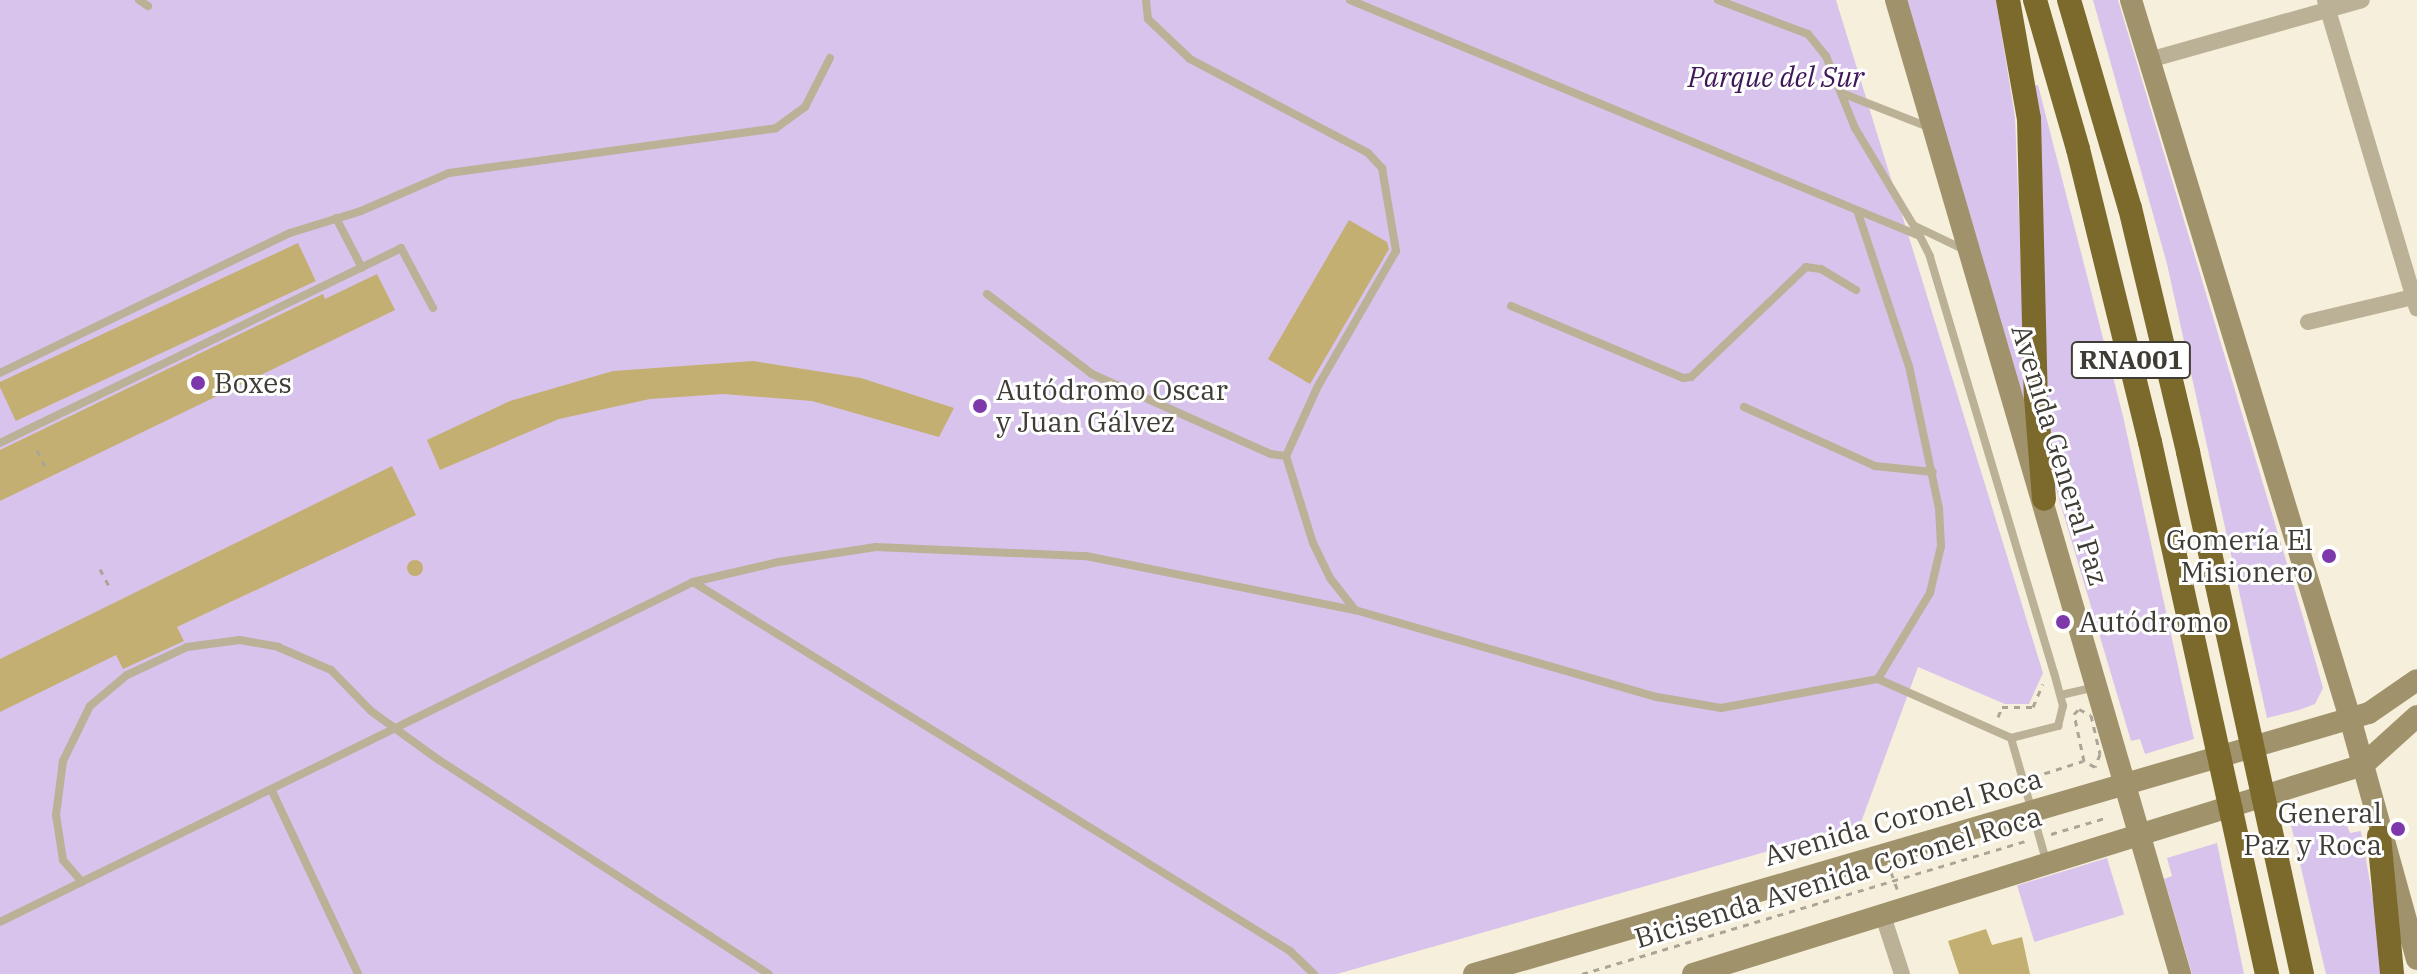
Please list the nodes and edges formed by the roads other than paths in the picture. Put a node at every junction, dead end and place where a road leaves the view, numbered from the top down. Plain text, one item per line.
1 (139, 0) edge
2 (1146, 0) edge
3 (1350, 0) edge
4 (1718, 0) edge
5 (1896, 0) edge
6 (2008, 0) edge
7 (2035, 0) edge
8 (2069, 0) edge
9 (2131, 0) edge
10 (2362, 0) edge
11 (2326, 5) edge
12 (148, 6) dead end
13 (830, 58) dead end
14 (2149, 60) junction
15 (1844, 94) junction
16 (1933, 128) junction
17 (1857, 210) junction
18 (336, 218) junction
19 (1915, 226) junction
20 (1920, 236) junction
21 (1969, 255) junction
22 (362, 268) junction
23 (1856, 290) dead end
24 (987, 294) dead end
25 (2416, 301) edge
26 (1511, 306) dead end
27 (433, 308) dead end
28 (2308, 322) dead end
29 (0, 373) edge
30 (1744, 407) dead end
31 (0, 443) edge
32 (1286, 456) junction
33 (1933, 472) junction
34 (2044, 499) junction
35 (693, 582) junction
36 (1355, 610) junction
37 (1878, 679) junction
38 (2417, 680) edge
39 (2096, 687) junction
40 (2061, 695) junction
41 (2417, 716) edge
42 (2350, 718) junction
43 (394, 729) junction
44 (2011, 738) junction
45 (2363, 765) junction
46 (2124, 784) junction
47 (272, 791) junction
48 (2031, 811) junction
49 (2379, 836) junction
50 (2138, 838) junction
51 (2047, 865) junction
52 (82, 882) junction
53 (2410, 900) edge
54 (1894, 912) junction
55 (0, 922) edge
56 (2417, 959) edge
57 (358, 974) edge
58 (769, 974) edge
59 (1314, 974) edge
60 (1474, 974) edge
61 (1693, 974) edge
62 (1902, 974) edge
63 (2180, 974) edge
64 (2267, 974) edge
65 (2302, 974) edge
66 (2392, 974) edge

1 - 12 lane
2 - 32 lane
3 - 17 lane
4 - 15 lane
5 - 16 street, Avenida General Paz
6 - 34 highway
7 - 64 highway, RNA001
8 - 65 highway, RNA001
9 - 14 street
10 - 11 street
11 - 14 street
11 - 25 street
13 - 18 lane
14 - 42 street
15 - 16 lane
15 - 19 lane
16 - 21 street, Avenida General Paz
17 - 20 lane
17 - 33 lane
18 - 22 lane
18 - 29 lane
19 - 20 lane
19 - 21 lane
20 - 40 lane
21 - 34 street, Avenida General Paz
22 - 27 lane
22 - 31 lane
23 - 26 lane
24 - 32 lane
25 - 28 street
30 - 33 lane
32 - 36 lane
33 - 37 lane
34 - 39 street, Avenida General Paz
35 - 36 lane
35 - 43 lane
35 - 59 lane
36 - 37 lane
37 - 44 lane
38 - 42 street, Avenida Coronel Roca
39 - 40 lane
39 - 46 street, Avenida General Paz
40 - 44 lane
41 - 45 street
42 - 45 street
42 - 46 street, Avenida Coronel Roca
43 - 47 lane
43 - 52 lane
43 - 58 lane
44 - 48 lane
45 - 49 street
45 - 50 street
46 - 48 street, Avenida Coronel Roca
46 - 50 street, Avenida General Paz
47 - 52 lane
47 - 57 lane
48 - 51 lane
48 - 60 street, Avenida Coronel Roca
49 - 53 street
49 - 66 highway
50 - 51 street
50 - 63 street, Avenida General Paz
51 - 54 street
52 - 55 lane
53 - 56 street
54 - 61 street
54 - 62 street

